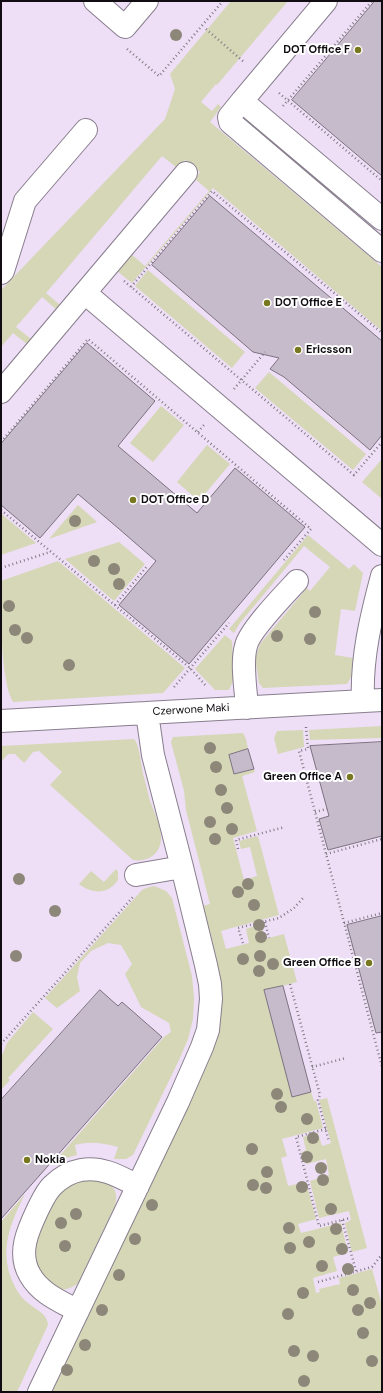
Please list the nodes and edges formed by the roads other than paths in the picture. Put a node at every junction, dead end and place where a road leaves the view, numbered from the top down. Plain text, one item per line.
1 (95, 1) edge
2 (147, 1) edge
3 (326, 1) edge
4 (242, 101) junction
5 (86, 130) dead end
6 (186, 173) dead end
7 (382, 219) edge
8 (382, 251) edge
9 (1, 273) edge
10 (85, 293) junction
11 (1, 392) edge
12 (382, 545) edge
13 (382, 576) edge
14 (297, 581) dead end
15 (373, 701) edge
16 (247, 708) junction
17 (147, 713) junction
18 (1, 721) edge
19 (182, 867) junction
20 (136, 885) road end
21 (138, 1186) junction
22 (78, 1311) junction
23 (39, 1392) edge

1 - 2 street
3 - 4 street
4 - 7 street
4 - 8 street
5 - 9 street
6 - 10 street
10 - 11 street
10 - 12 street
13 - 15 street
14 - 16 street
15 - 16 street, Czerwone Maki
16 - 17 street, Czerwone Maki
17 - 18 street, Czerwone Maki
17 - 19 street
19 - 20 street
19 - 21 street
21 - 22 street
21 - 22 street
22 - 23 street

